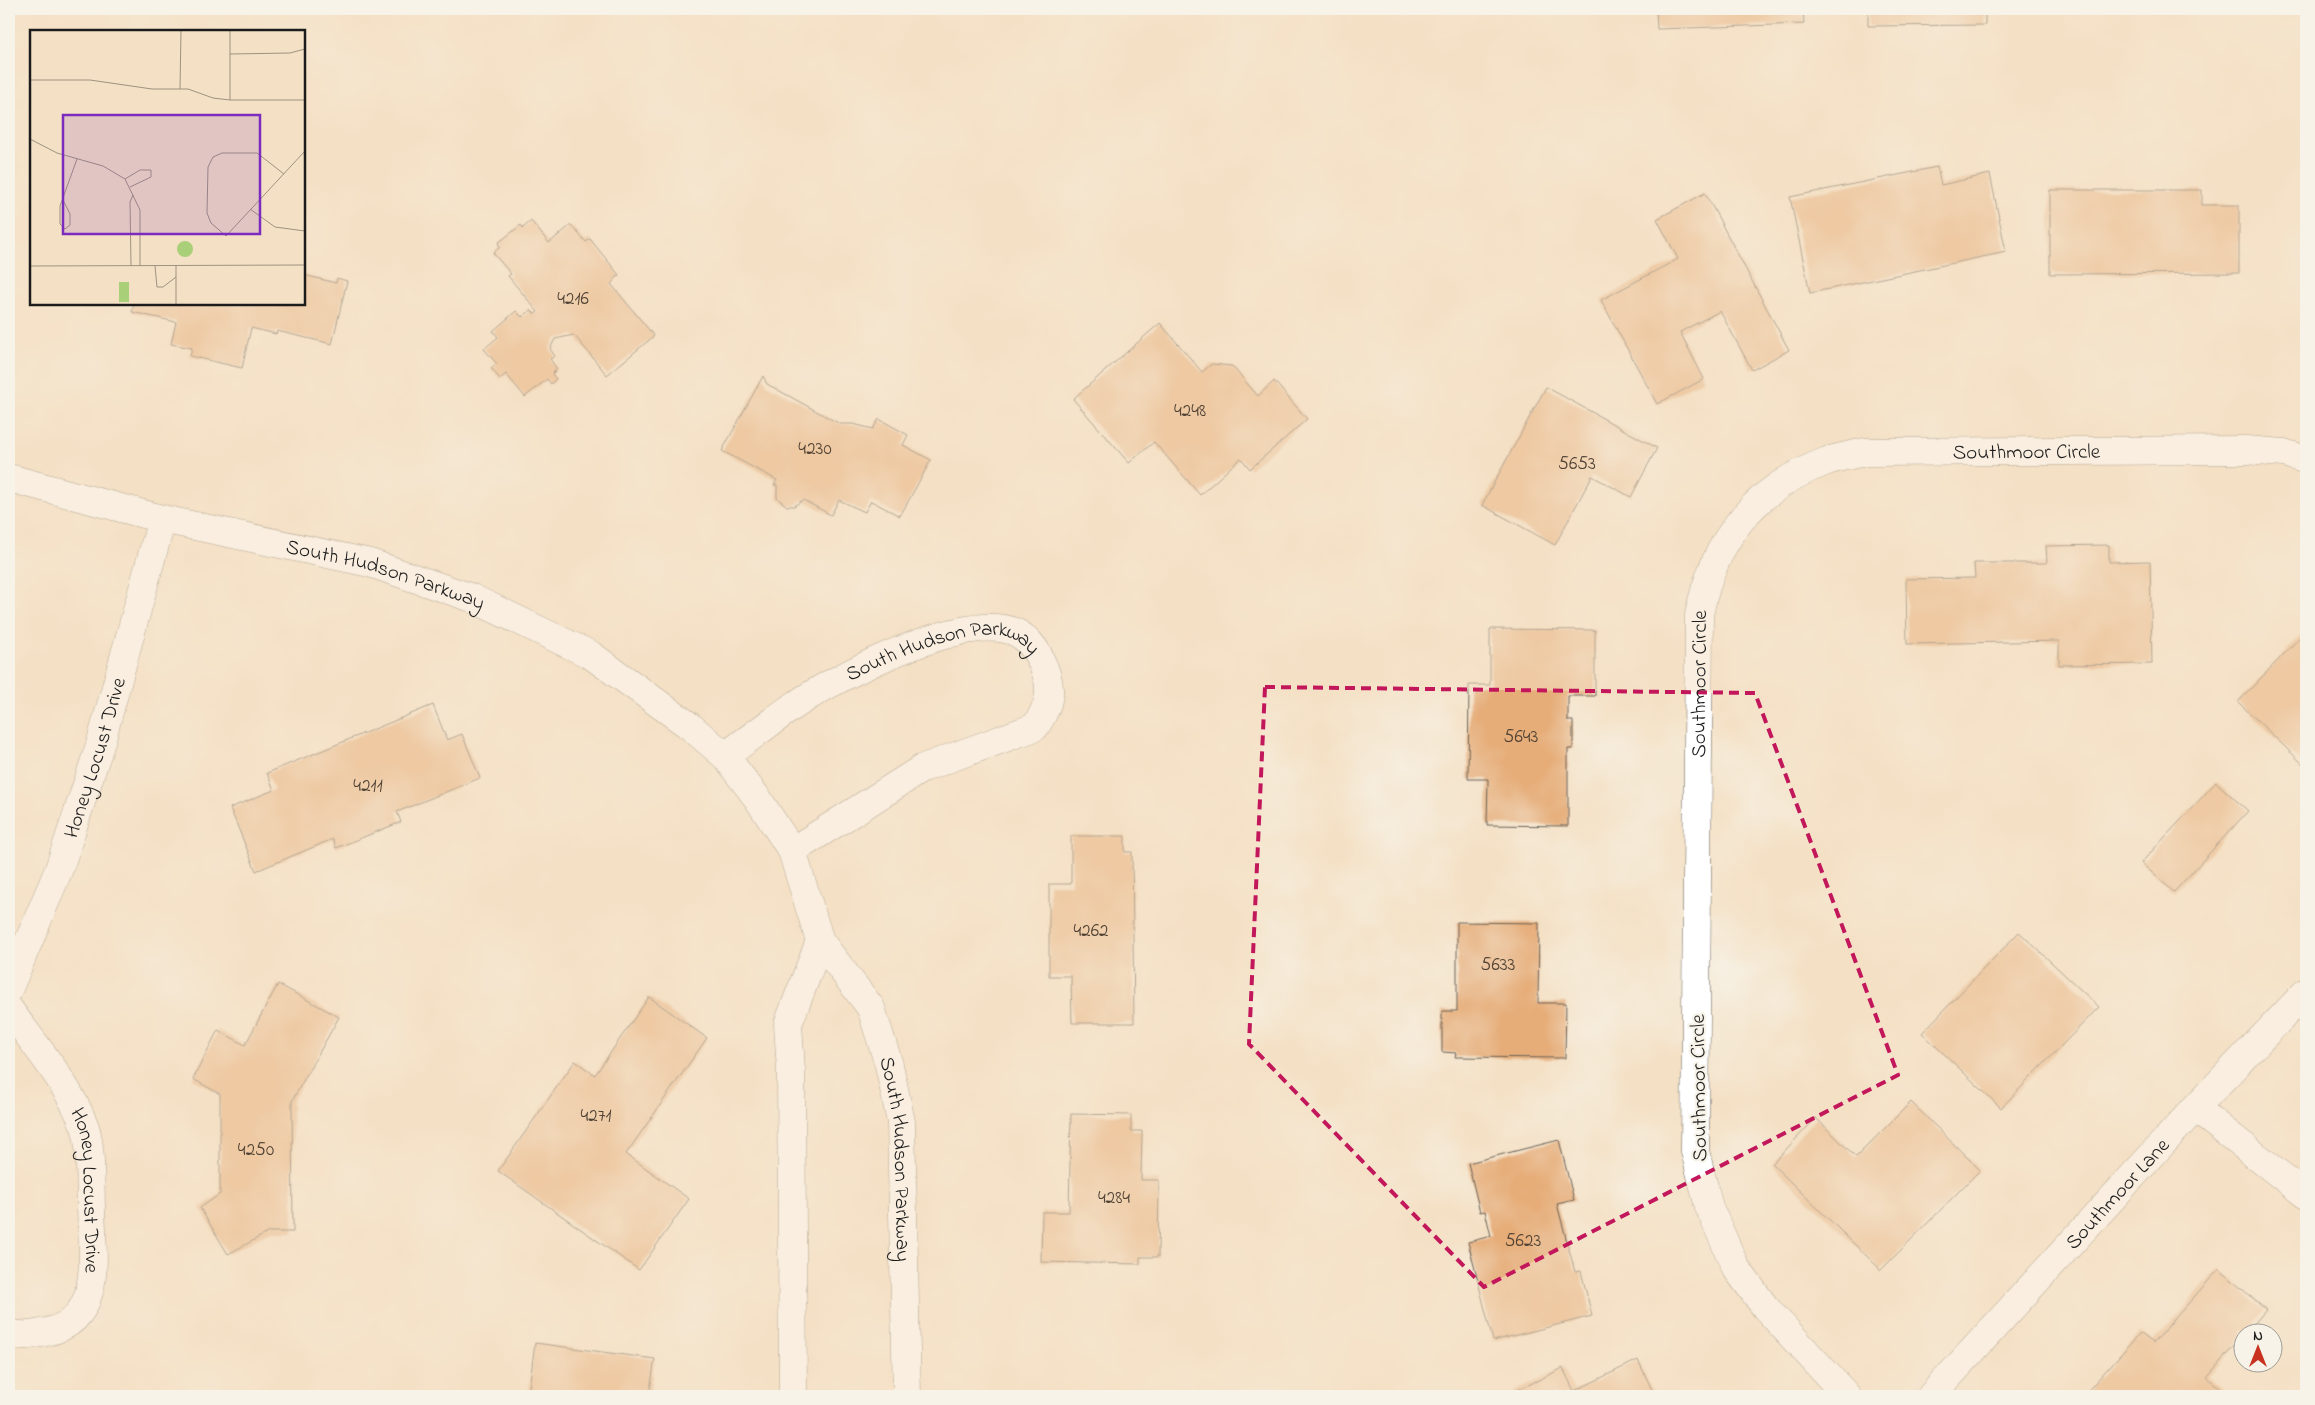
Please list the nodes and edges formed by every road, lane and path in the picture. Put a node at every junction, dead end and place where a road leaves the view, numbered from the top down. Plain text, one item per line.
1 (2306, 460) edge
2 (9, 478) edge
3 (162, 519) junction
4 (725, 756) junction
5 (792, 851) junction
6 (820, 941) junction
7 (9, 988) edge
8 (2306, 992) edge
9 (9, 1009) edge
10 (2195, 1108) junction
11 (2306, 1196) edge
12 (9, 1333) edge
13 (793, 1396) edge
14 (907, 1396) edge
15 (1846, 1396) edge
16 (1931, 1396) edge

1 - 15 street, Southmoor Circle
2 - 3 street, South Hudson Parkway
3 - 4 street, South Hudson Parkway
3 - 7 street, Honey Locust Drive
4 - 5 street, South Hudson Parkway
4 - 5 street, South Hudson Parkway
5 - 6 street, South Hudson Parkway
6 - 13 street
6 - 14 street, South Hudson Parkway
8 - 10 street, Southmoor Lane
9 - 12 street, Honey Locust Drive
10 - 11 street
10 - 16 street, Southmoor Lane

